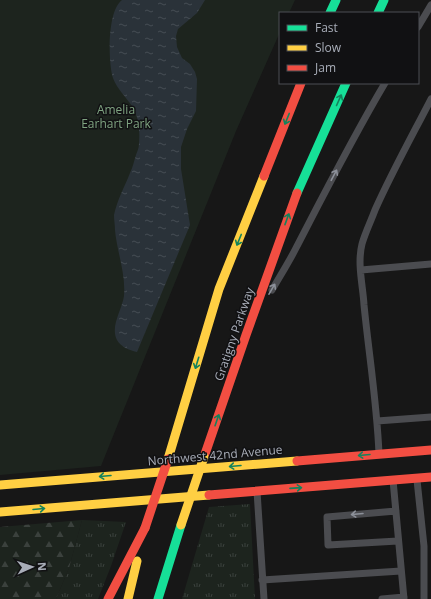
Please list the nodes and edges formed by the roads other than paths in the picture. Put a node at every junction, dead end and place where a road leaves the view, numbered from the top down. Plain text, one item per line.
1 (336, 0) edge
2 (384, 0) edge
3 (431, 5) edge
4 (330, 12) edge
5 (378, 12) edge
6 (419, 25) edge
7 (301, 84) edge
8 (346, 84) edge
9 (383, 84) edge
10 (431, 98) edge
11 (431, 264) edge
12 (361, 270) junction
13 (246, 335) junction
14 (431, 417) edge
15 (377, 422) junction
16 (431, 450) edge
17 (379, 454) junction
18 (392, 477) junction
19 (431, 477) edge
20 (417, 478) junction
21 (0, 484) edge
22 (257, 491) junction
23 (396, 511) junction
24 (0, 512) edge
25 (181, 525) junction
26 (145, 528) junction
27 (398, 541) junction
28 (427, 546) edge
29 (402, 571) junction
30 (262, 580) junction
31 (170, 592) dead end
32 (404, 598) edge
33 (108, 599) edge
34 (128, 599) edge
35 (158, 599) edge
36 (264, 599) edge
37 (382, 599) edge
38 (424, 599) edge

1 - 4 main road
2 - 5 main road
3 - 6 lane
7 -> 26 main road, bridge
13 -> 8 main road, Gratigny Parkway
13 -> 9 lane
10 - 12 lane
11 - 12 lane
12 - 15 lane
25 -> 13 main road, Gratigny Parkway, bridge
14 - 15 lane
15 - 17 lane
16 - 17 main road, Northwest 42nd Avenue
17 -> 21 main road, Northwest 42nd Avenue
18 - 20 main road
22 -> 18 main road
18 - 23 lane
19 - 20 main road
20 - 28 lane
24 -> 22 main road
22 - 30 lane
23 - 27 lane
23 -> 27 lane
25 - 31 main road
25 - 35 main road, Gratigny Parkway
26 - 33 main road
26 - 34 main road
27 - 29 lane
28 - 38 lane
29 - 30 lane
29 - 32 lane
30 - 36 lane
32 - 37 lane

